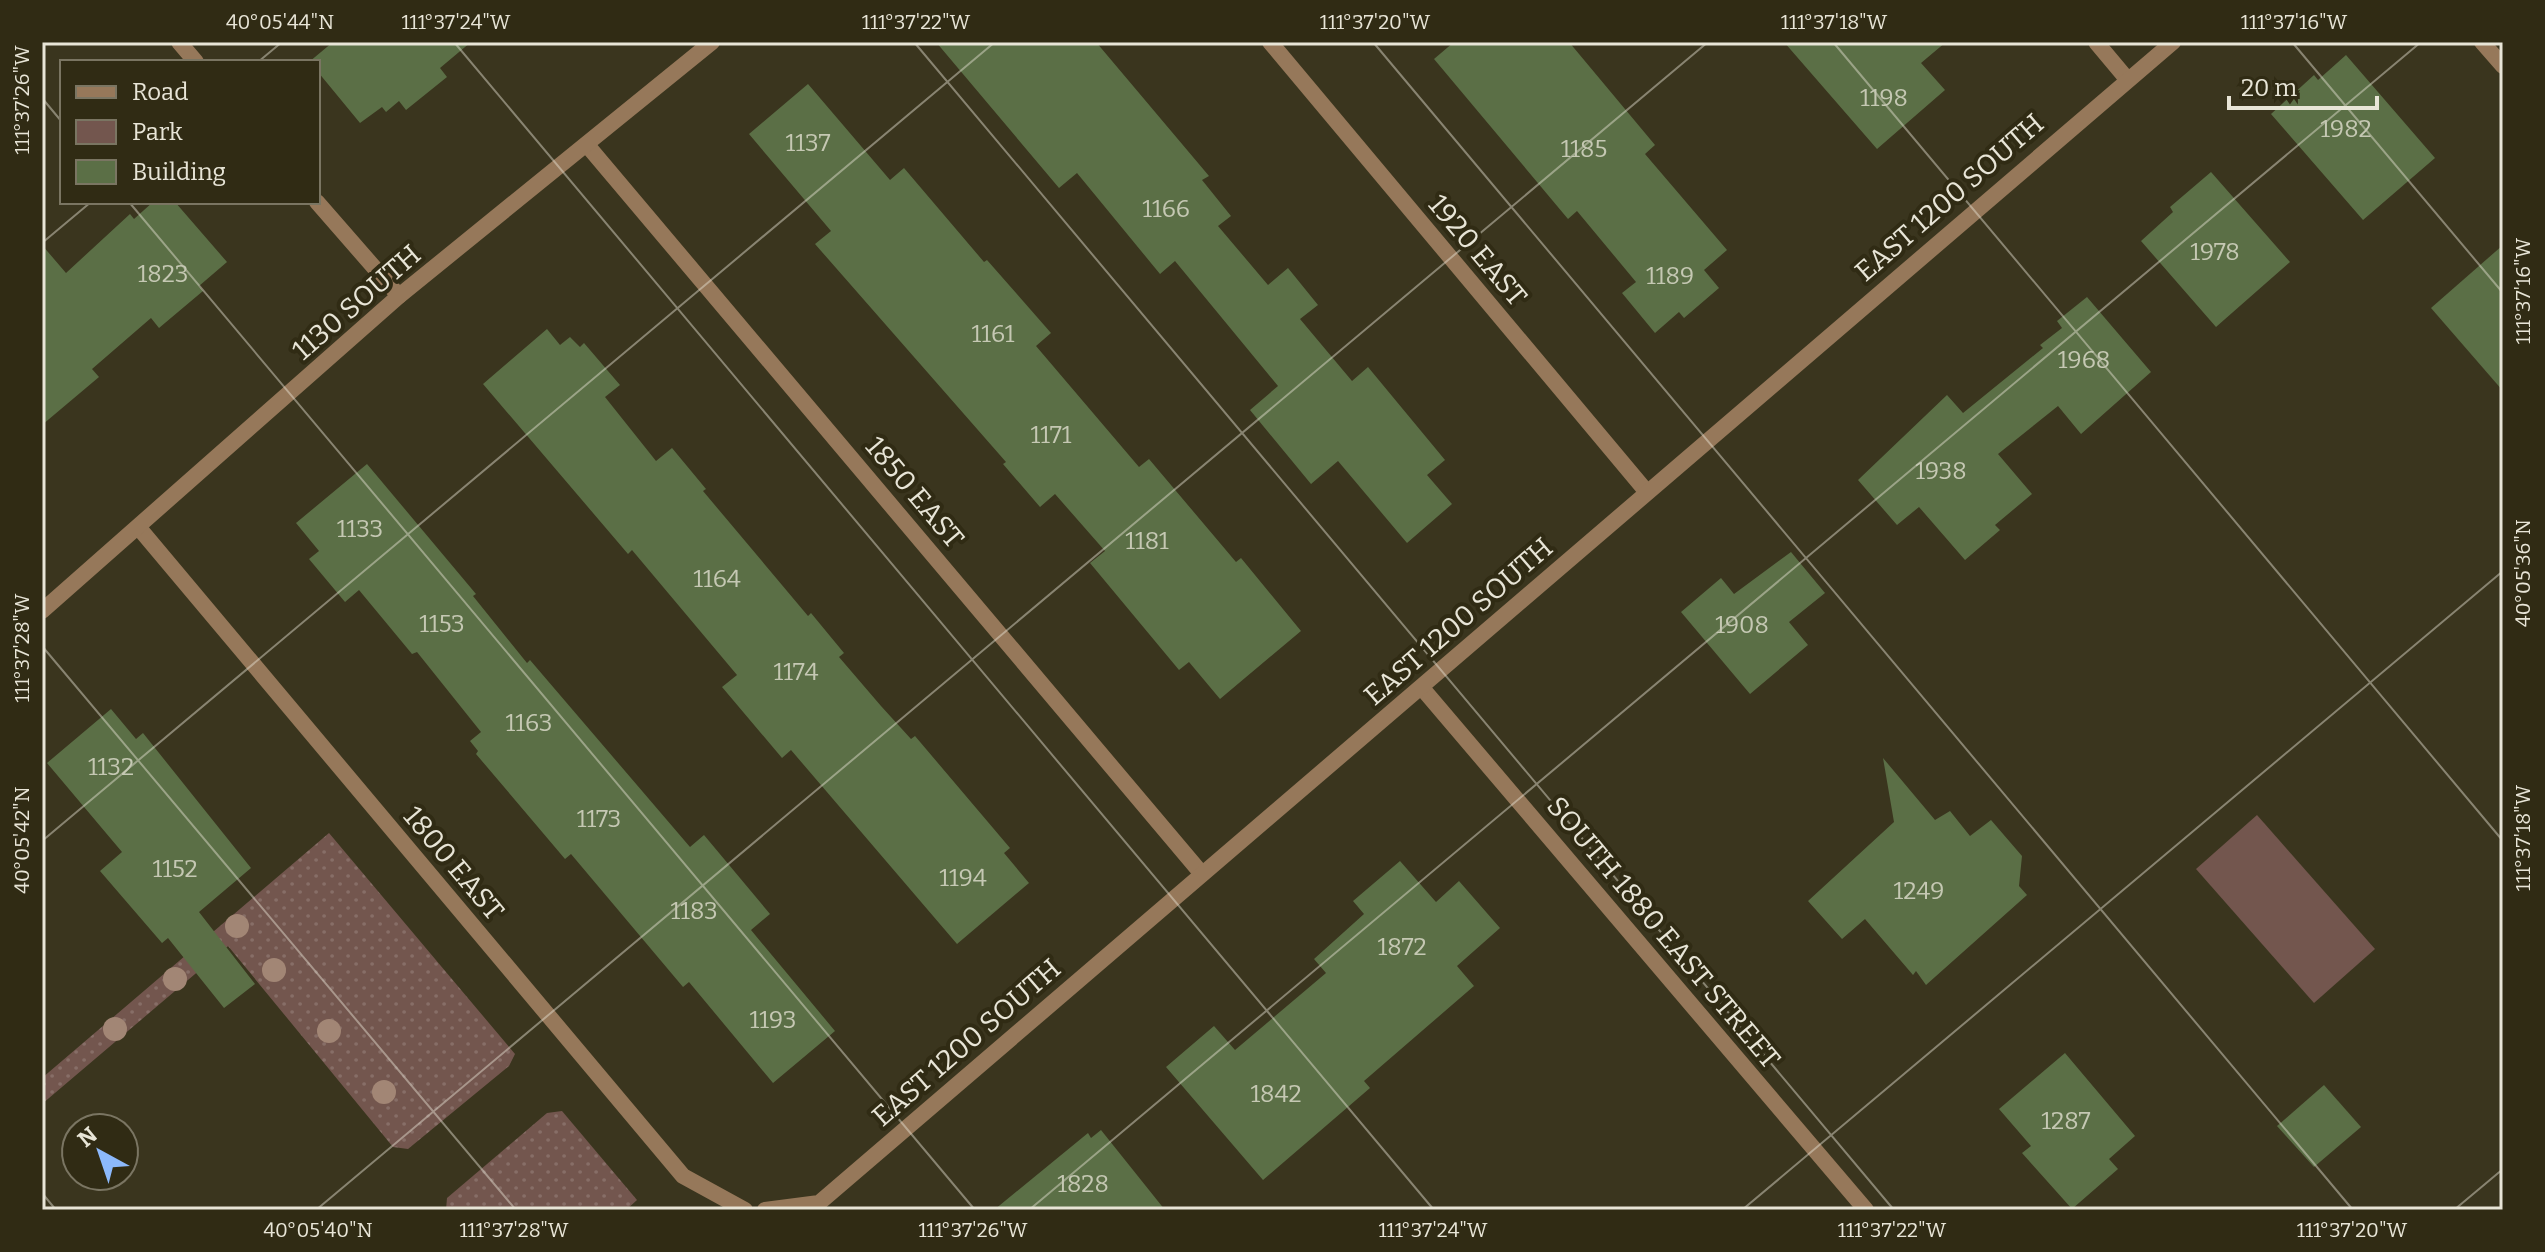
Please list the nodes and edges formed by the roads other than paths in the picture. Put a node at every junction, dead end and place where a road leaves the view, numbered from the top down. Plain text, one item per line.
1 (179, 42) edge
2 (712, 42) edge
3 (1270, 42) edge
4 (2096, 42) edge
5 (2173, 42) edge
6 (2482, 42) edge
7 (194, 60) edge
8 (2503, 66) edge
9 (2127, 79) junction
10 (587, 145) junction
11 (319, 204) edge
12 (399, 296) junction
13 (1646, 491) junction
14 (139, 528) junction
15 (42, 611) edge
16 (1422, 688) junction
17 (1202, 874) junction
18 (745, 1210) edge
19 (765, 1210) edge
20 (1866, 1210) edge

1 - 7 street
2 - 10 street, 1130 SOUTH
3 - 13 street, 1920 EAST
4 - 9 street
5 - 9 street, EAST 1200 SOUTH
6 - 8 street
9 - 13 street, EAST 1200 SOUTH
10 - 12 street, 1130 SOUTH
10 - 17 street, 1850 EAST
11 - 12 street
12 - 14 street, 1130 SOUTH
13 - 16 street, EAST 1200 SOUTH
14 - 15 street, 1130 SOUTH
14 - 18 street, 1800 EAST
16 - 17 street, EAST 1200 SOUTH
16 - 20 street, SOUTH 1880 EAST STREET
17 - 19 street, EAST 1200 SOUTH

